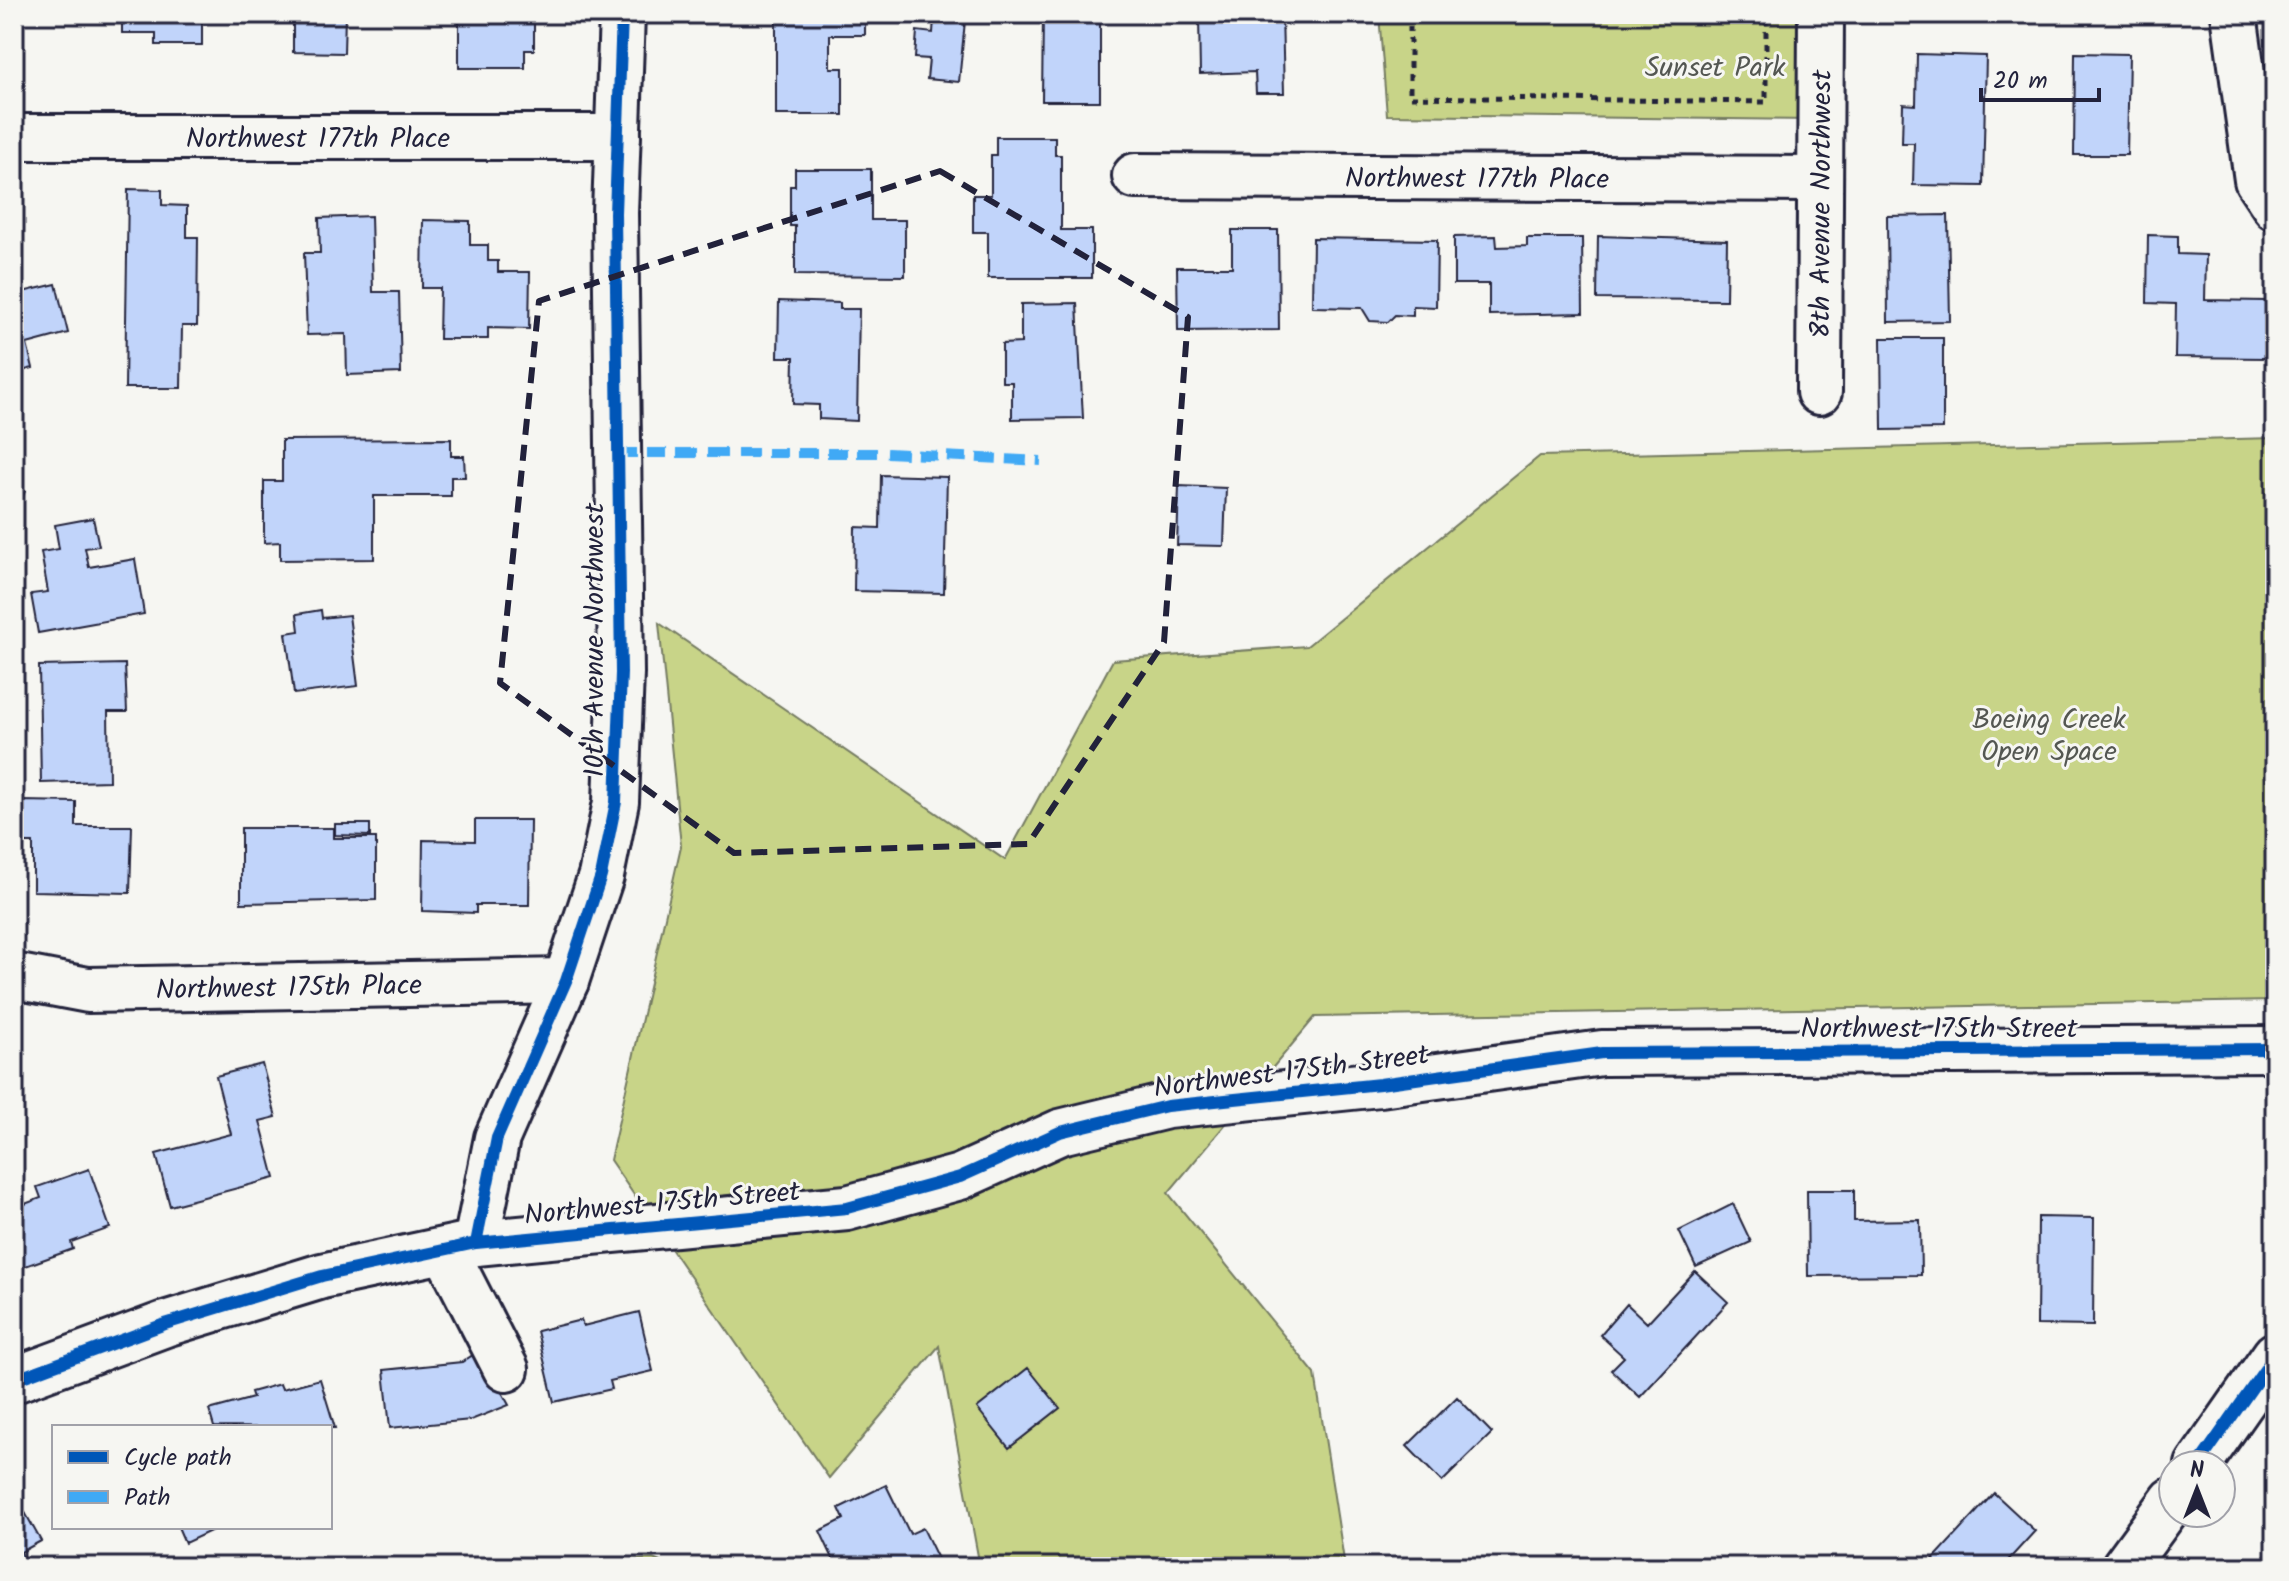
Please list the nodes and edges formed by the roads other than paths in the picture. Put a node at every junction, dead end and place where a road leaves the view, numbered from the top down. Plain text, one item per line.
1 (622, 14) edge
2 (1821, 14) edge
3 (2234, 14) edge
4 (16, 137) dead end
5 (618, 137) junction
6 (1135, 176) dead end
7 (1820, 179) junction
8 (2275, 207) edge
9 (1819, 392) dead end
10 (14, 976) edge
11 (566, 981) junction
12 (2275, 1049) edge
13 (461, 1246) junction
14 (2275, 1355) edge
15 (506, 1369) dead end
16 (14, 1380) edge
17 (2209, 1449) edge
18 (2157, 1522) edge
19 (2124, 1567) edge

1 - 5 street, 10th Avenue Northwest
2 - 7 street, 8th Avenue Northwest
3 - 8 street
4 - 5 street, Northwest 177th Place
5 - 11 street, 10th Avenue Northwest
6 - 7 street, Northwest 177th Place
7 - 9 street, 8th Avenue Northwest
10 - 11 street, Northwest 175th Place
11 - 13 street, 10th Avenue Northwest
12 - 13 street, Northwest 175th Street
13 - 15 street
13 - 16 street, Northwest 175th Street
14 - 17 street
18 - 19 street

